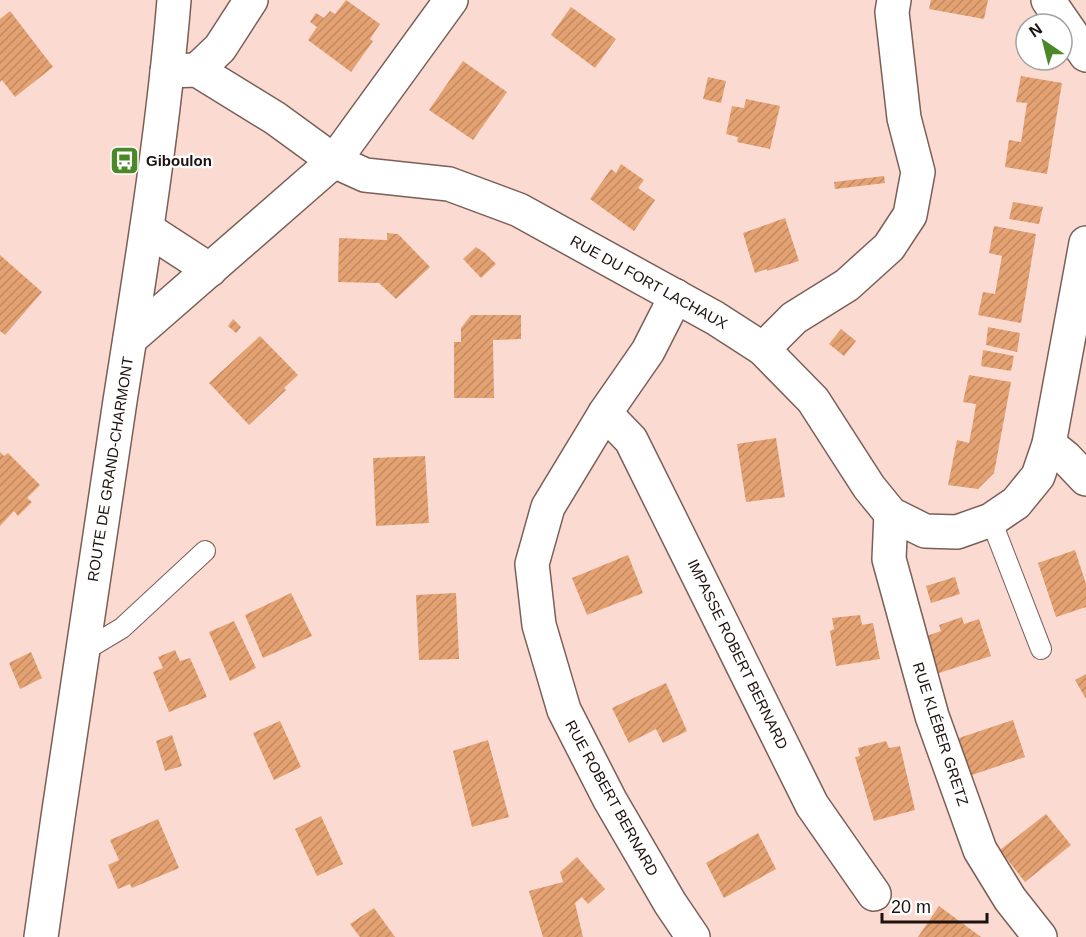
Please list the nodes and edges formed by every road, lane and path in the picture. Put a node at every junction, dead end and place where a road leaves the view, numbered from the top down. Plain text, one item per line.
1 (174, 0) edge
2 (251, 0) edge
3 (451, 0) edge
4 (894, 0) edge
5 (1048, 0) edge
6 (1086, 55) edge
7 (182, 71) junction
8 (334, 161) junction
9 (147, 229) junction
10 (1086, 243) edge
11 (210, 270) junction
12 (676, 296) junction
13 (130, 339) junction
14 (763, 350) junction
15 (605, 413) junction
16 (1049, 444) junction
17 (1086, 479) edge
18 (891, 514) junction
19 (992, 520) junction
20 (205, 551) dead end
21 (1041, 649) dead end
22 (82, 652) junction
23 (874, 894) dead end
24 (41, 937) edge
25 (693, 937) edge
26 (1040, 937) edge

1 - 7 street, ROUTE DE GRAND-CHARMONT
2 - 7 street
3 - 8 street
4 - 14 street
5 - 6 street
7 - 8 street, RUE DU FORT LACHAUX
7 - 9 street, ROUTE DE GRAND-CHARMONT
8 - 11 street
8 - 12 street, RUE DU FORT LACHAUX
9 - 11 street
9 - 13 street, ROUTE DE GRAND-CHARMONT
10 - 16 street
11 - 13 street
12 - 14 street, RUE DU FORT LACHAUX
12 - 15 street, RUE ROBERT BERNARD
13 - 22 street, ROUTE DE GRAND-CHARMONT
14 - 18 street, RUE DU FORT LACHAUX
15 - 23 street, IMPASSE ROBERT BERNARD
15 - 25 street, RUE ROBERT BERNARD
16 - 17 street
16 - 19 street
18 - 19 street
18 - 26 street, RUE KLÉBER GRETZ
19 - 21 lane
20 - 22 lane
22 - 24 street, ROUTE DE GRAND-CHARMONT

